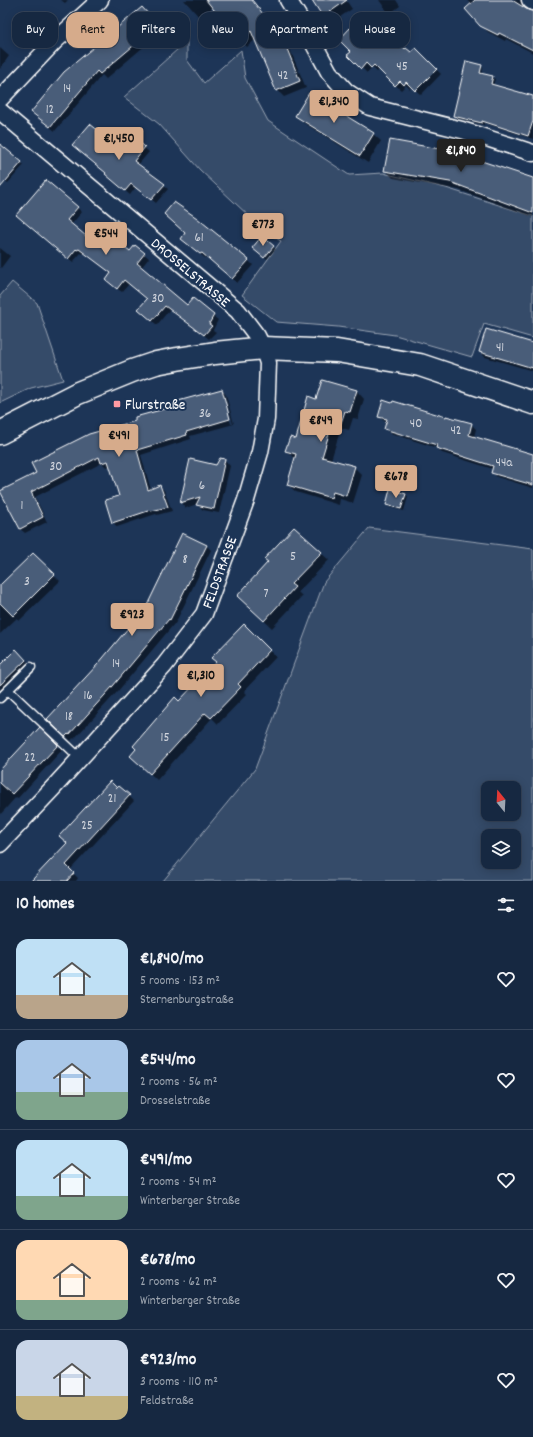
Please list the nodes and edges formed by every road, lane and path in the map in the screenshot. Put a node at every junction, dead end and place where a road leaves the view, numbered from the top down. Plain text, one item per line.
1 (100, 0) edge
2 (288, 0) edge
3 (530, 0) edge
4 (533, 2) edge
5 (0, 99) edge
6 (0, 111) edge
7 (533, 153) edge
8 (263, 348) junction
9 (533, 403) edge
10 (0, 433) edge
11 (31, 667) dead end
12 (8, 690) junction
13 (0, 698) edge
14 (80, 758) junction
15 (0, 844) edge

1 - 5 street
2 - 7 street
3 - 4 street
6 - 8 street, DROSSELSTRASSE
8 - 9 main road
8 - 10 main road
8 - 14 street, FELDSTRASSE
11 - 12 lane
12 - 13 lane
12 - 14 lane
14 - 15 street, FELDSTRASSE

